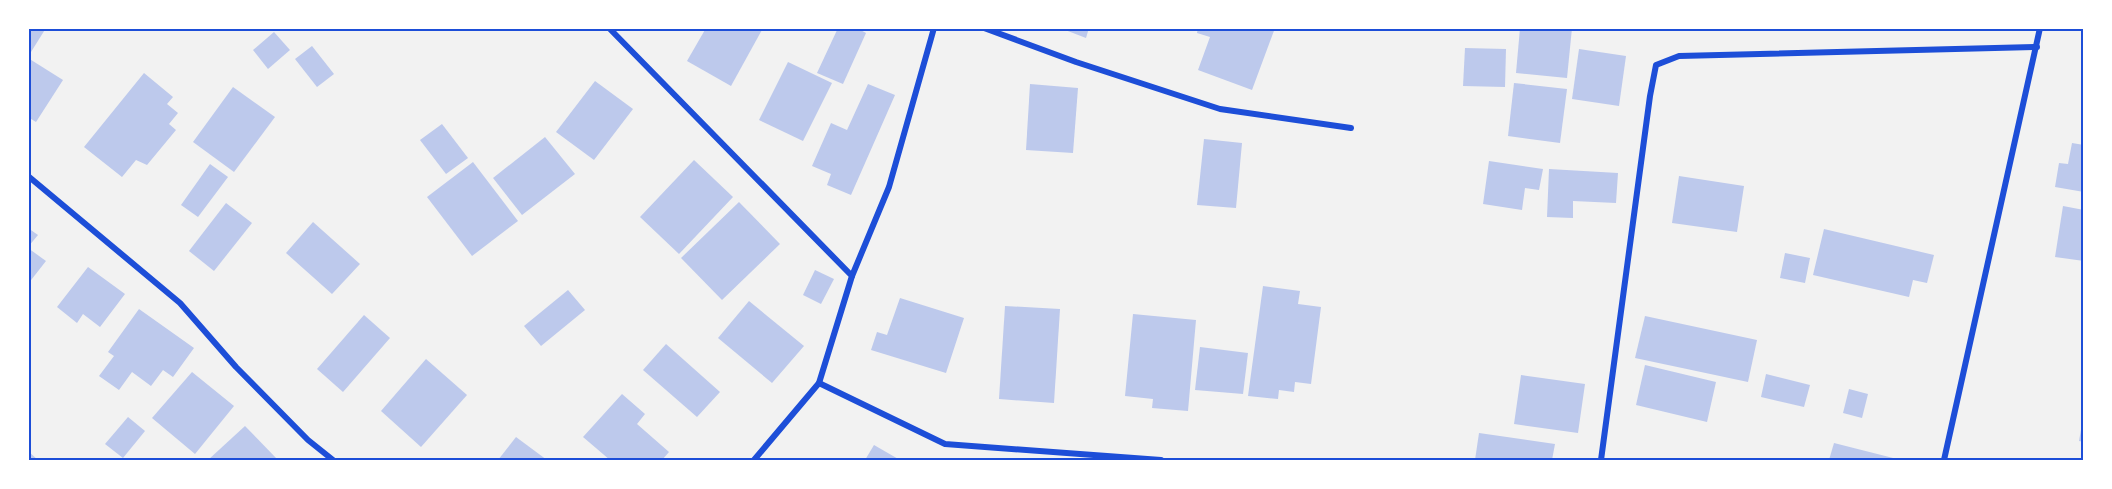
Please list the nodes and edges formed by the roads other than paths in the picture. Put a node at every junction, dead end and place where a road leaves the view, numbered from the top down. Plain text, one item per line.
1 (609, 28) edge
2 (934, 28) edge
3 (984, 28) edge
4 (2040, 28) edge
5 (2037, 46) junction
6 (1351, 128) dead end
7 (28, 176) edge
8 (852, 276) junction
9 (819, 383) junction
10 (333, 460) edge
11 (754, 460) edge
12 (1161, 460) edge
13 (1601, 460) edge
14 (1944, 460) edge

1 - 8 street
2 - 8 street
3 - 6 street
4 - 5 street
5 - 13 street
5 - 14 street
7 - 10 street
8 - 9 street
9 - 11 street
9 - 12 street

